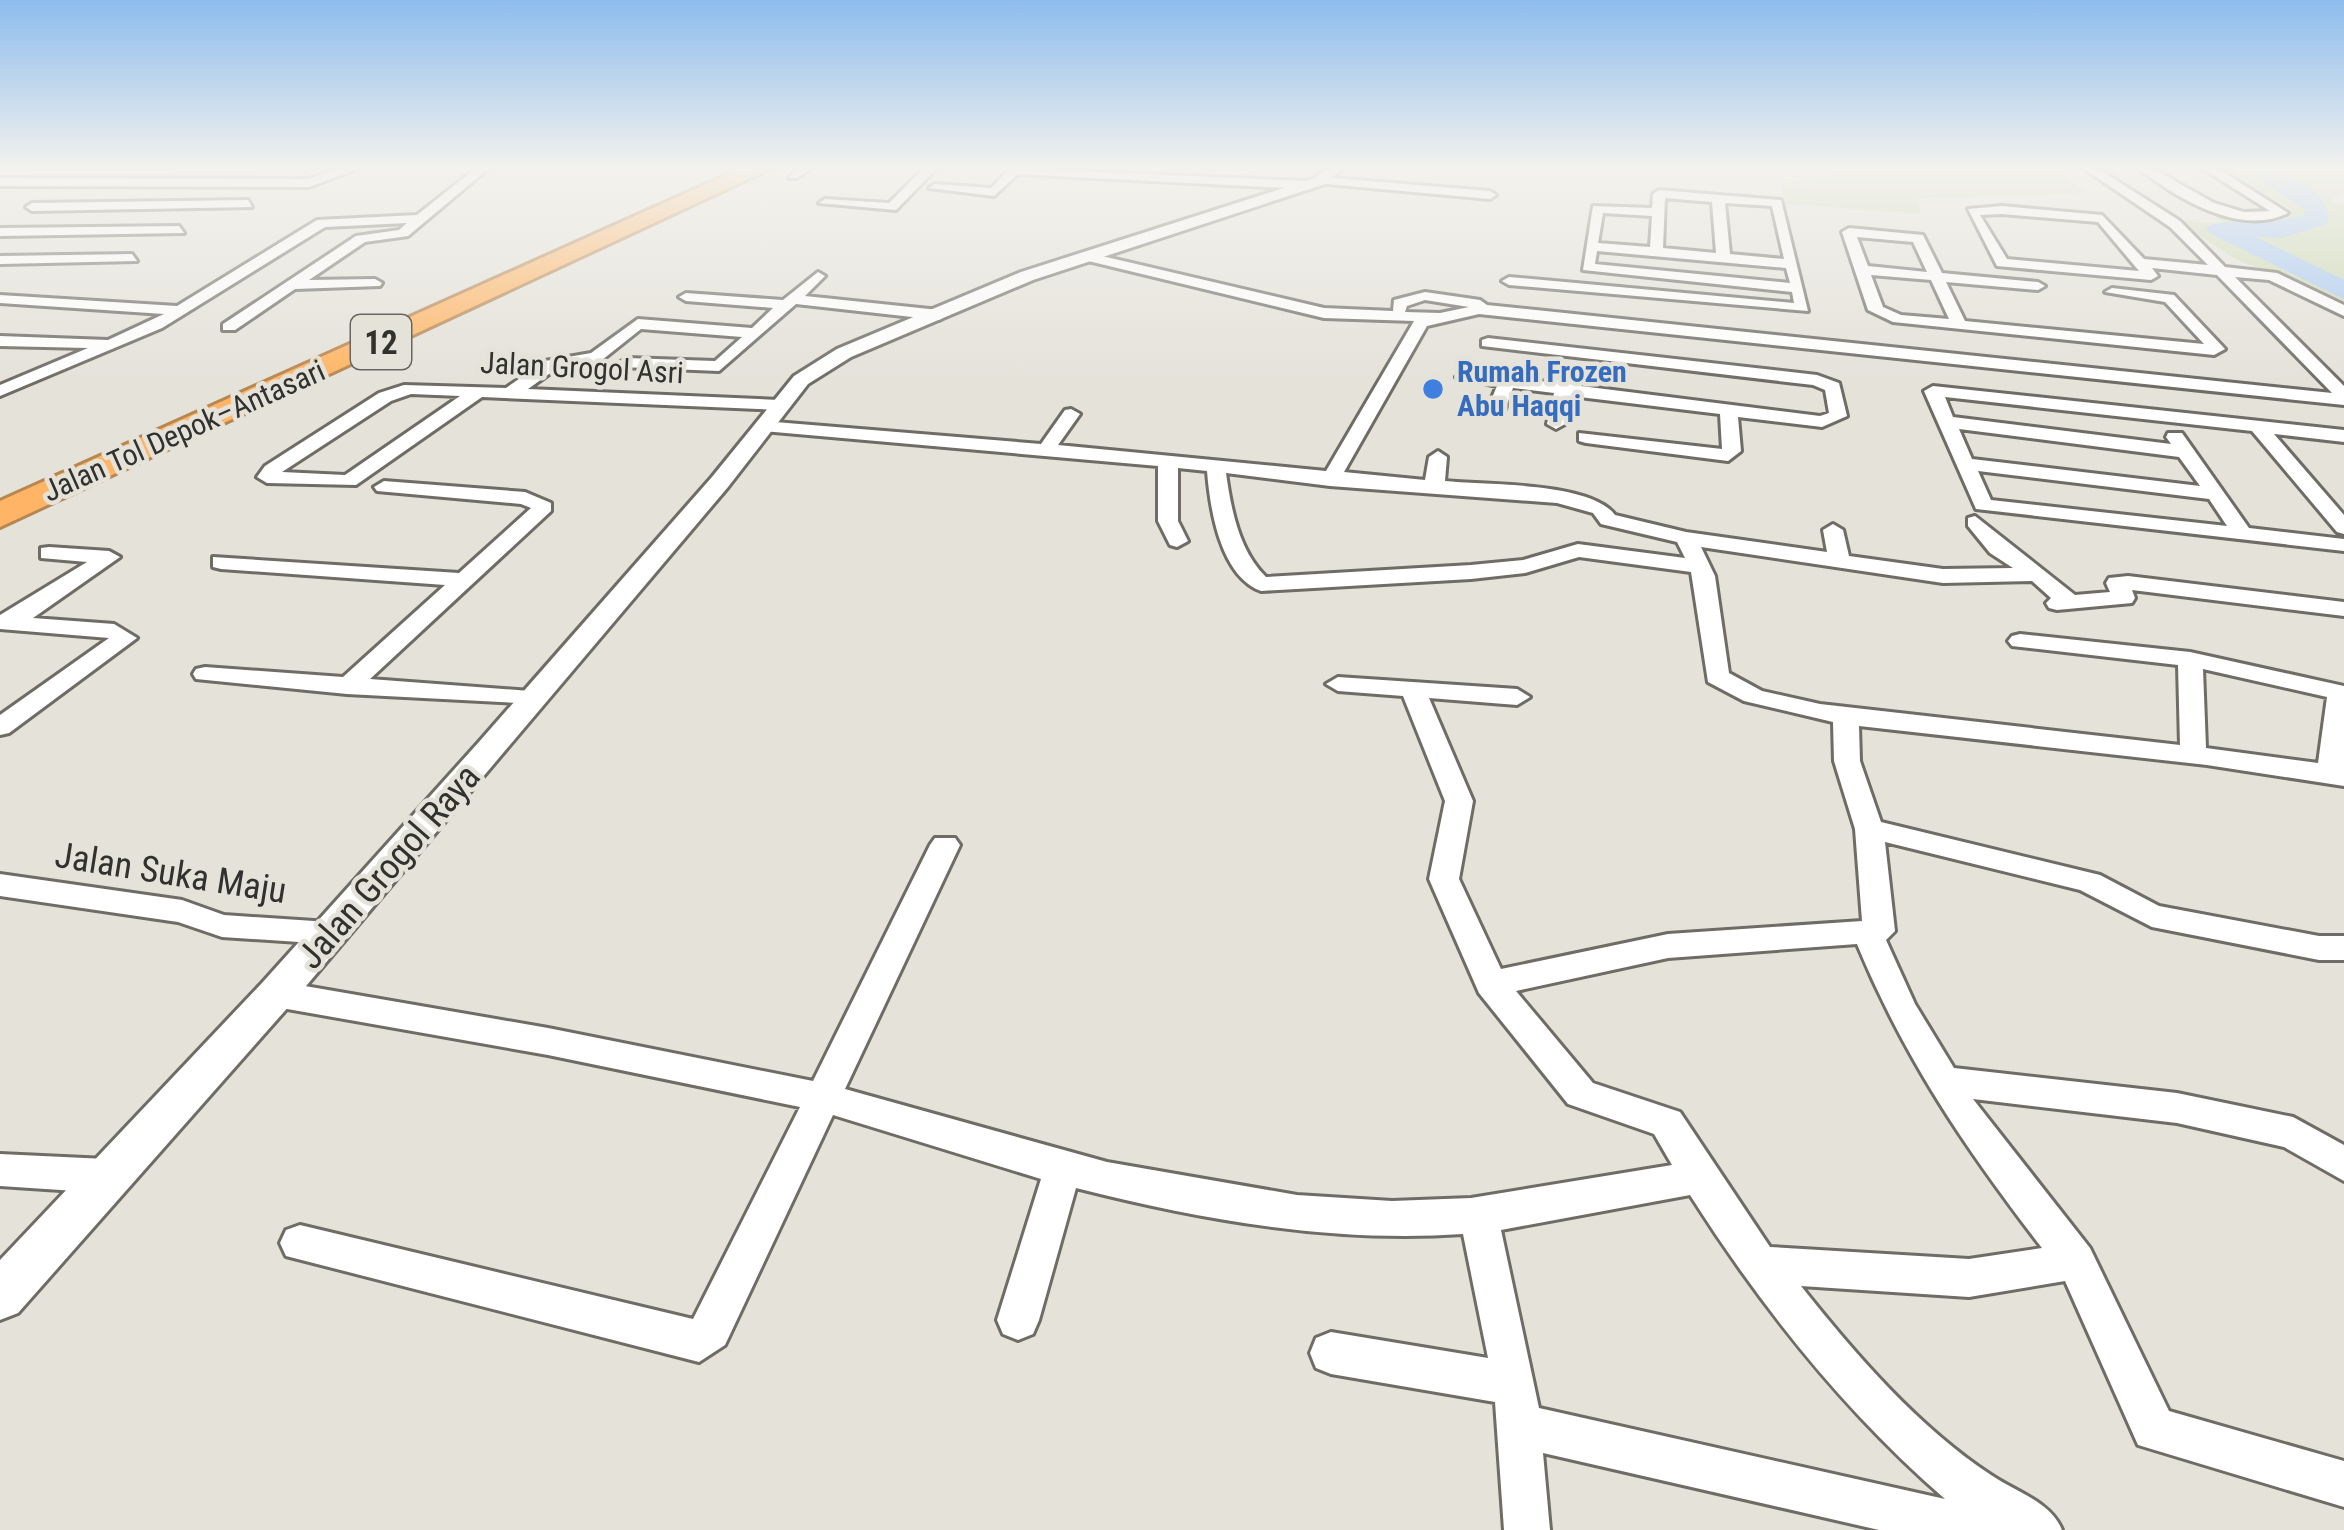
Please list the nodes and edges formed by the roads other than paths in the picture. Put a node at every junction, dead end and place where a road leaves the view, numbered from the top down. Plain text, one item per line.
1 (295, 239) edge
2 (360, 239) edge
3 (570, 239) edge
4 (604, 239) edge
5 (1136, 239) edge
6 (1591, 239) edge
7 (1656, 239) edge
8 (1721, 239) edge
9 (1787, 239) edge
10 (1853, 239) edge
11 (1917, 239) edge
12 (1986, 239) edge
13 (2121, 239) edge
14 (2187, 239) edge
15 (1989, 244) junction
16 (1590, 246) junction
17 (2031, 248) dead end
18 (1656, 252) junction
19 (1092, 254) junction
20 (2114, 255) dead end
21 (1723, 258) junction
22 (133, 259) dead end
23 (2138, 260) junction
24 (3, 262) edge
25 (1792, 264) junction
26 (1588, 267) junction
27 (2216, 268) junction
28 (1863, 270) junction
29 (818, 276) dead end
30 (1936, 277) junction
31 (1509, 281) dead end
32 (375, 283) dead end
33 (2013, 284) junction
34 (288, 285) junction
35 (219, 286) junction
36 (1798, 287) junction
37 (2053, 287) dead end
38 (1584, 290) junction
39 (686, 297) dead end
40 (2, 300) edge
41 (2022, 300) dead end
42 (789, 302) junction
43 (67, 303) junction
44 (121, 307) junction
45 (1459, 307) junction
46 (2104, 308) dead end
47 (2344, 310) edge
48 (181, 311) junction
49 (1330, 311) junction
50 (939, 315) junction
51 (2032, 316) dead end
52 (1580, 317) junction
53 (1415, 320) junction
54 (26, 321) dead end
55 (1959, 325) junction
56 (2117, 325) dead end
57 (78, 326) dead end
58 (229, 327) dead end
59 (2000, 329) junction
60 (757, 333) junction
61 (2041, 333) junction
62 (0, 341) edge
63 (2129, 342) junction
64 (1488, 343) dead end
65 (116, 345) junction
66 (1572, 352) junction
67 (2016, 362) junction
68 (627, 363) dead end
69 (0, 373) edge
70 (2132, 375) junction
71 (38, 376) junction
72 (1464, 377) dead end
73 (1507, 383) junction
74 (481, 390) junction
75 (1563, 390) junction
76 (0, 391) edge
77 (512, 392) junction
78 (2343, 395) edge
79 (1728, 410) junction
80 (1495, 412) dead end
81 (1071, 414) dead end
82 (771, 415) junction
83 (2162, 417) junction
84 (1948, 422) junction
85 (1556, 424) dead end
86 (2258, 427) junction
87 (2344, 436) edge
88 (1586, 437) dead end
89 (1047, 448) junction
90 (2186, 452) junction
91 (1438, 457) dead end
92 (1168, 462) junction
93 (1966, 464) junction
94 (1216, 469) junction
95 (1330, 480) junction
96 (384, 487) dead end
97 (1434, 488) junction
98 (0, 493) edge
99 (2216, 494) junction
100 (0, 515) edge
101 (1975, 522) dead end
102 (2344, 528) edge
103 (1833, 530) dead end
104 (2245, 537) junction
105 (1686, 538) junction
106 (1177, 541) dead end
107 (2344, 545) edge
108 (49, 553) dead end
109 (1839, 561) junction
110 (221, 562) dead end
111 (1701, 567) junction
112 (2037, 574) junction
113 (468, 580) junction
114 (2344, 609) edge
115 (5, 623) edge
116 (2020, 641) dead end
117 (2190, 659) junction
118 (205, 674) dead end
119 (1338, 684) dead end
120 (347, 687) junction
121 (1413, 690) junction
122 (1517, 697) dead end
123 (530, 699) junction
124 (6, 717) edge
125 (1846, 717) junction
126 (2193, 753) junction
127 (2337, 775) edge
128 (1869, 829) junction
129 (945, 845) dead end
130 (0, 885) edge
131 (329, 933) junction
132 (1868, 934) junction
133 (2344, 948) edge
134 (1492, 984) junction
135 (276, 994) junction
136 (1945, 1082) junction
137 (822, 1098) junction
138 (2344, 1165) edge
139 (1063, 1168) junction
140 (0, 1170) edge
141 (106, 1176) junction
142 (1697, 1177) junction
143 (1478, 1215) junction
144 (300, 1243) dead end
145 (2076, 1261) junction
146 (1763, 1265) junction
147 (0, 1296) edge
148 (1018, 1320) dead end
149 (1331, 1353) dead end
150 (1517, 1405) junction
151 (2344, 1484) edge
152 (1527, 1530) edge
153 (1981, 1530) edge
154 (2039, 1530) edge

1 - 35 street
2 - 34 street
3 - 98 highway, Jalan Tol Depok–Antasari / 12
4 - 100 highway, Jalan Tol Depok–Antasari / 12
5 - 19 street, Jalan Grogol Raya
6 - 16 street
7 - 18 street
8 - 21 street
9 - 25 street
10 - 28 street
11 - 30 street
12 - 15 street
13 - 23 street
14 - 27 street
15 - 17 street
15 - 23 street
16 - 18 street
16 - 26 street
18 - 21 street
19 - 49 street
19 - 50 street, Jalan Grogol Raya
20 - 23 street
21 - 25 street
22 - 24 street
23 - 27 street
25 - 36 street
26 - 36 street
26 - 38 street
27 - 47 street
27 - 78 street
28 - 30 street
28 - 55 street
29 - 42 street
30 - 33 street
30 - 55 street
31 - 38 street
32 - 34 street
33 - 37 street
33 - 41 street
34 - 35 street
34 - 58 street
35 - 48 street
36 - 38 street
38 - 52 street
39 - 42 street
40 - 43 street
42 - 50 street
42 - 60 street
43 - 44 street
43 - 54 street
44 - 48 street
44 - 57 street
45 - 52 street
45 - 53 street
45 - 53 street
46 - 63 street
48 - 65 street
49 - 53 street
49 - 53 street
50 - 82 street, Jalan Grogol Raya
51 - 61 street
52 - 66 street
52 - 67 street
53 - 95 street
55 - 59 street
56 - 63 street
59 - 61 street
59 - 67 street
60 - 68 street
60 - 77 street
61 - 63 street
62 - 65 street
64 - 66 street
65 - 71 street
66 - 75 street
66 - 79 street
67 - 70 street
69 - 71 street
70 - 78 street
70 - 83 street
71 - 76 street
72 - 73 street
73 - 75 street
73 - 80 street
74 - 74 street, Jalan Grogol Asri
74 - 77 street, Jalan Grogol Asri
75 - 79 street
75 - 85 street
77 - 82 street, Jalan Grogol Asri
79 - 88 street
81 - 89 street
82 - 89 street, Jalan Grogol Asri
82 - 123 street, Jalan Grogol Raya
83 - 84 street
83 - 86 street
83 - 90 street
84 - 90 street
84 - 93 street
86 - 87 street
86 - 102 street
89 - 92 street, Jalan Grogol Asri
90 - 99 street
91 - 97 street
92 - 94 street, Jalan Grogol Asri
92 - 106 street
93 - 99 street
93 - 104 street
94 - 95 street, Jalan Grogol Asri
94 - 111 street
95 - 97 street, Jalan Grogol Asri
96 - 113 street
97 - 105 street, Jalan Grogol Asri
99 - 104 street
101 - 112 street
103 - 109 street
104 - 107 street
105 - 109 street, Jalan Grogol Asri
105 - 111 street
108 - 115 street
109 - 112 street, Jalan Grogol Asri
110 - 113 street
111 - 125 street
112 - 114 street
113 - 120 street
115 - 124 street
116 - 117 street
117 - 126 street
117 - 127 street
118 - 120 street
119 - 121 street
120 - 123 street
121 - 122 street
121 - 134 street
123 - 131 street, Jalan Grogol Raya
125 - 126 street
125 - 128 street
126 - 127 street
128 - 132 street
128 - 133 street
129 - 137 street
130 - 131 street, Jalan Suka Maju
131 - 135 street, Jalan Grogol Raya
132 - 134 street
132 - 136 street
134 - 142 street
135 - 137 street
135 - 141 street, Jalan Grogol Raya
136 - 138 street
136 - 145 street
137 - 139 street
137 - 144 street
139 - 143 street
139 - 148 street
140 - 141 street
141 - 147 street, Jalan Grogol Raya
142 - 143 street
142 - 146 street
143 - 150 street
145 - 146 street
145 - 151 street
146 - 154 street
149 - 150 street
150 - 152 street
150 - 153 street

